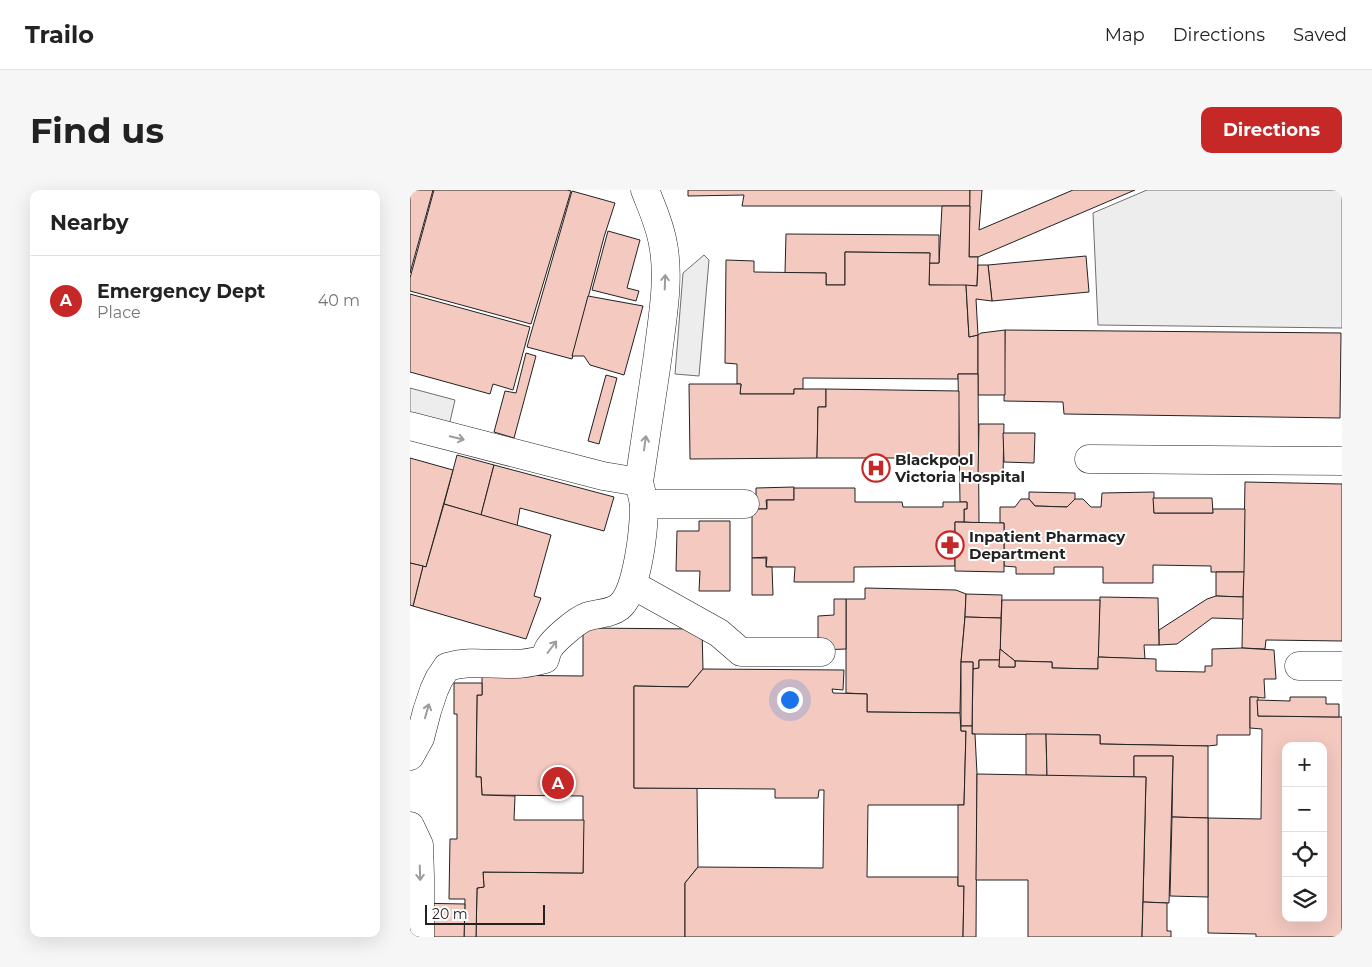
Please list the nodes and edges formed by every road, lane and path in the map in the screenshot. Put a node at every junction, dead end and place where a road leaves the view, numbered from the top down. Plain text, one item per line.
1 (645, 190) edge
2 (410, 426) edge
3 (1089, 459) dead end
4 (1342, 461) edge
5 (641, 493) junction
6 (745, 504) dead end
7 (633, 585) junction
8 (821, 652) dead end
9 (1299, 666) dead end
10 (1342, 666) edge
11 (410, 756) edge
12 (410, 826) edge
13 (420, 937) edge

5 -> 1 lane
2 -> 5 lane
3 - 4 lane
5 - 6 lane
5 - 7 lane
7 - 8 lane
11 -> 7 lane
9 - 10 lane
12 -> 13 lane

